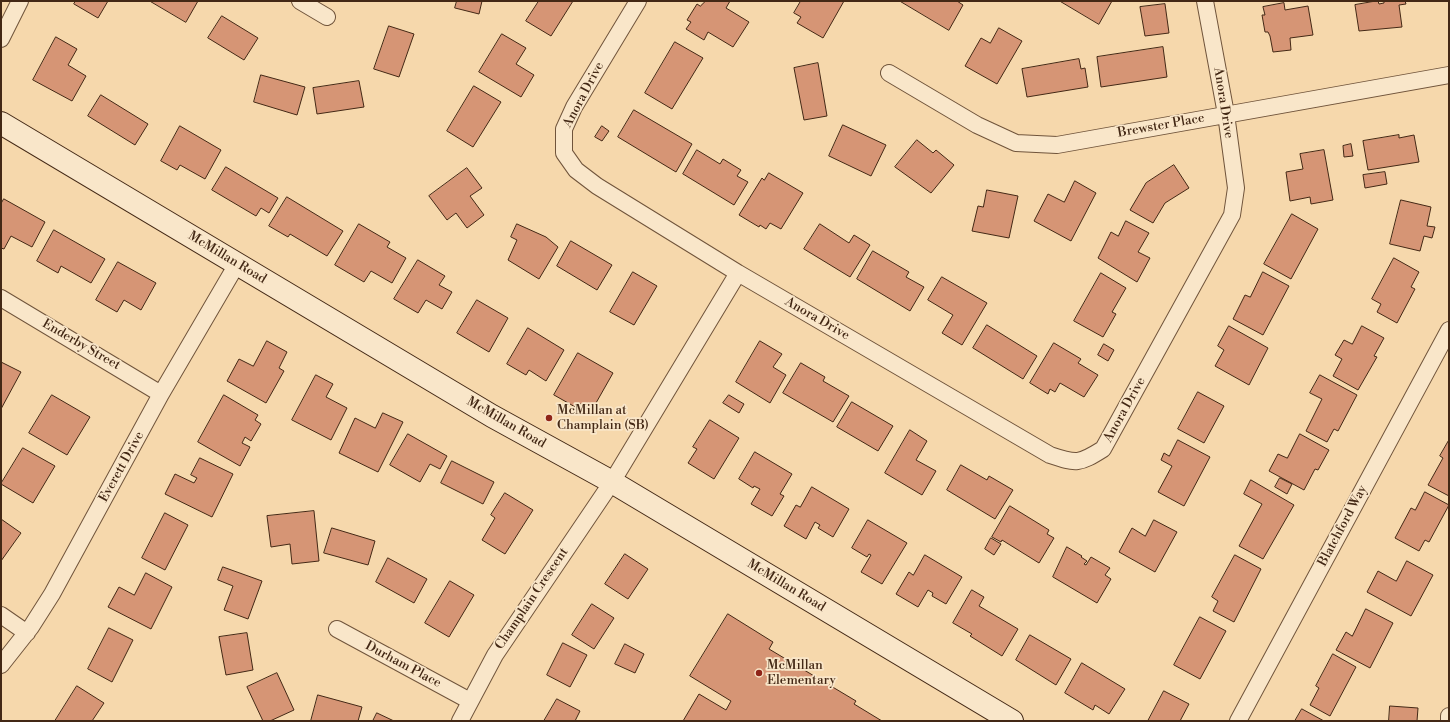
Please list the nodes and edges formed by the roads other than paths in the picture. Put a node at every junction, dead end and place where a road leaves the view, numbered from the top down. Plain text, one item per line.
1 (20, 1) edge
2 (300, 1) edge
3 (638, 1) edge
4 (1205, 1) edge
5 (327, 17) dead end
6 (1, 39) edge
7 (889, 73) dead end
8 (1449, 76) edge
9 (1226, 114) junction
10 (1, 123) edge
11 (237, 264) junction
12 (738, 273) junction
13 (1, 298) edge
14 (1449, 330) edge
15 (161, 394) junction
16 (612, 482) junction
17 (1, 615) edge
18 (337, 629) dead end
19 (27, 633) junction
20 (1, 666) edge
21 (470, 701) junction
22 (1449, 716) edge
23 (460, 721) edge
24 (1012, 721) edge
25 (1238, 721) edge
26 (1449, 721) edge

1 - 6 street
2 - 5 street
3 - 12 street, Anora Drive
4 - 9 street, Anora Drive
7 - 9 street, Brewster Place
8 - 9 street, Brewster Place
9 - 12 street, Anora Drive
10 - 11 street, McMillan Road
11 - 15 street, Everett Drive
11 - 16 street, McMillan Road
12 - 16 street
13 - 15 street, Enderby Street
14 - 25 street, Blatchford Way
15 - 19 street, Everett Drive
16 - 21 street, Champlain Crescent
16 - 24 street, McMillan Road
17 - 19 street
18 - 21 street, Durham Place
19 - 20 street, Everett Drive
21 - 23 street, Champlain Crescent
22 - 26 street

